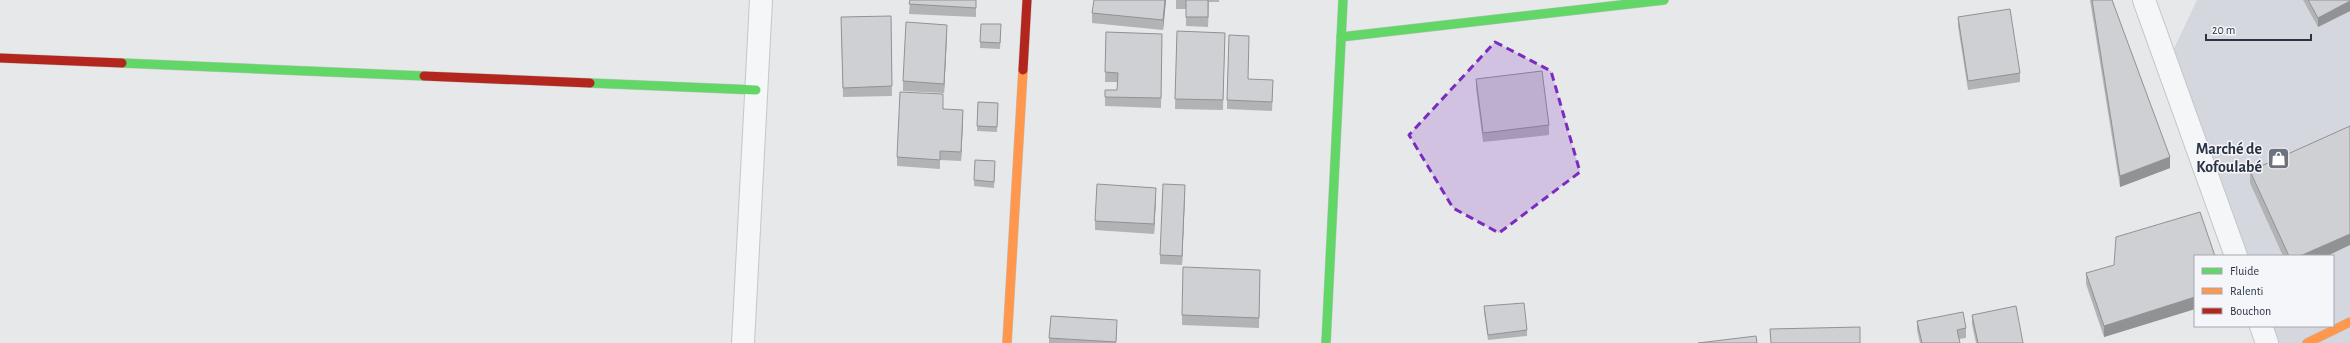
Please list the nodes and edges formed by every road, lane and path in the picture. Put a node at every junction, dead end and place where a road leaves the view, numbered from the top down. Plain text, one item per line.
1 (761, 0) edge
2 (1027, 0) edge
3 (1343, 0) edge
4 (1664, 0) edge
5 (2144, 0) edge
6 (1341, 37) junction
7 (0, 58) edge
8 (756, 90) junction
9 (2236, 255) edge
10 (2350, 322) edge
11 (2261, 327) edge
12 (743, 343) edge
13 (1007, 343) edge
14 (1326, 343) edge
15 (2267, 343) edge
16 (2307, 343) edge

1 - 8 street
2 - 13 street
3 - 6 street
4 - 6 street
5 - 9 street
6 - 14 street
7 - 8 street
8 - 12 street
10 - 16 street
11 - 15 street

